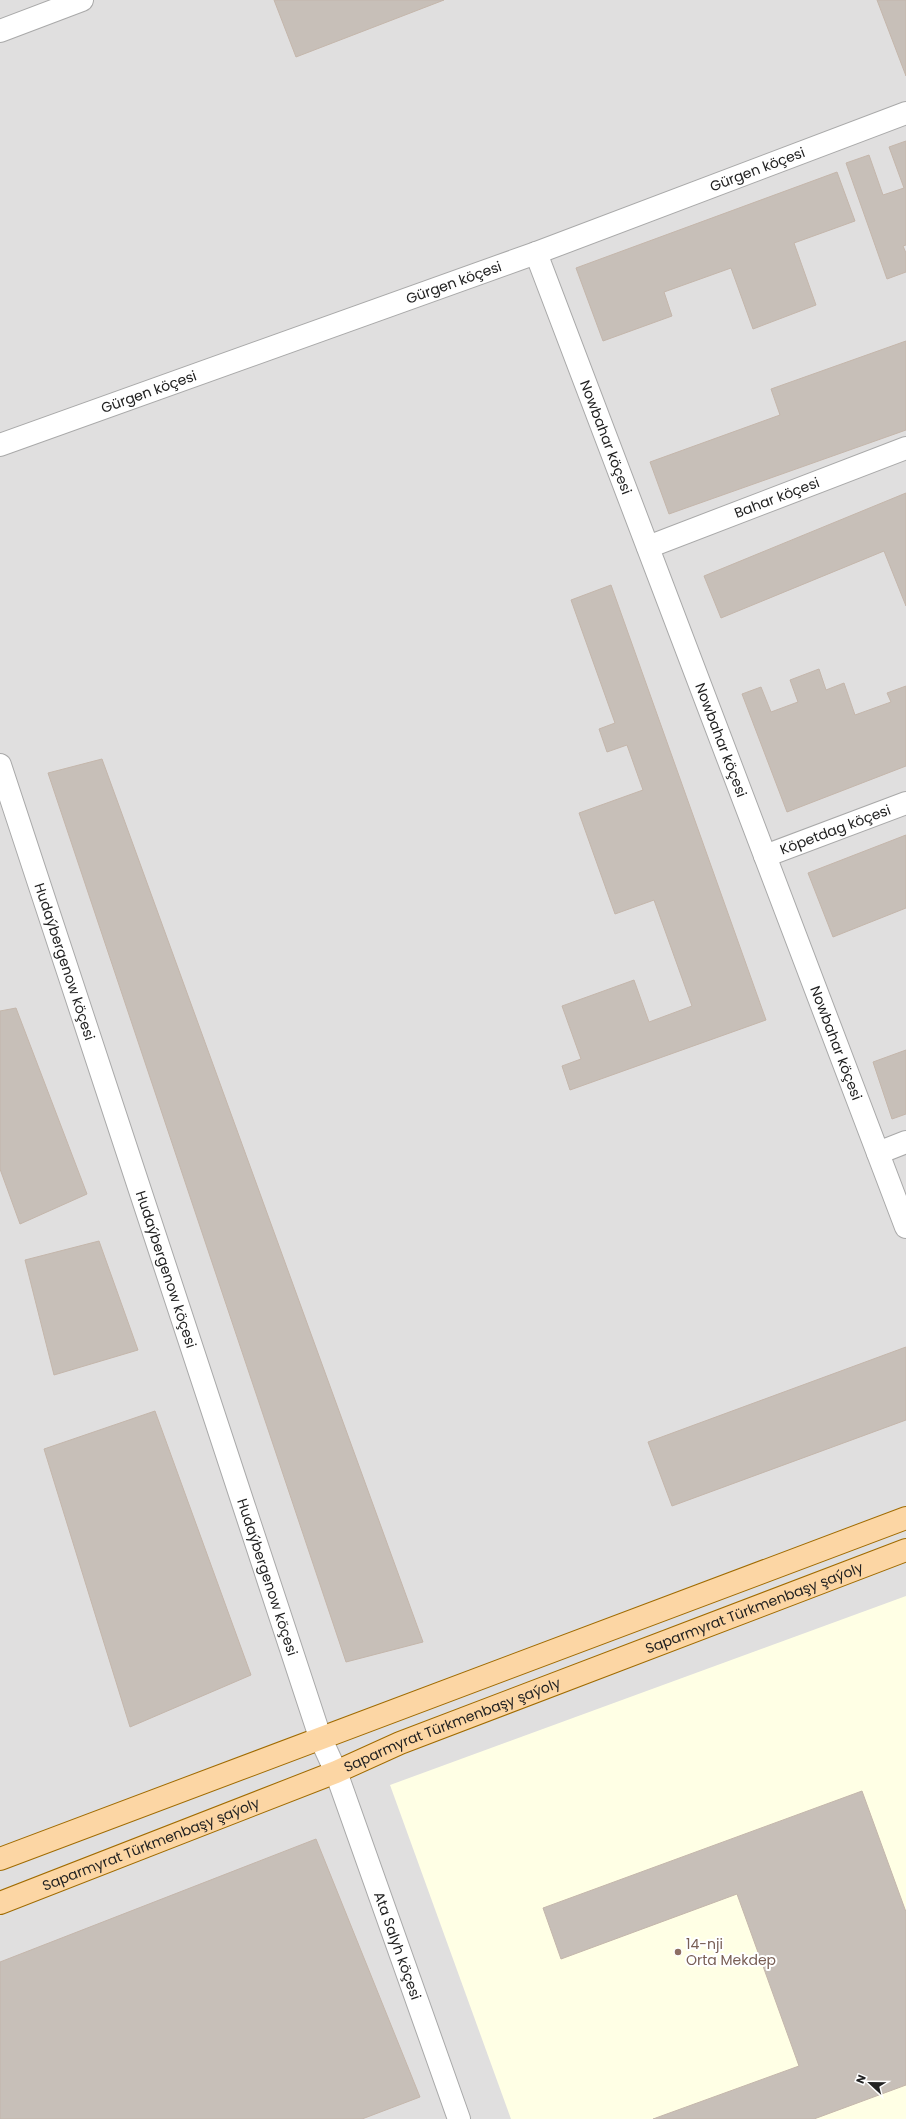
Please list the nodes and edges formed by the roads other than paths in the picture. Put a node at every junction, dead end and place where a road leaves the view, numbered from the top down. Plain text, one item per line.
1 (82, 0) edge
2 (0, 31) edge
3 (906, 114) edge
4 (536, 252) junction
5 (0, 445) edge
6 (906, 448) edge
7 (648, 547) junction
8 (0, 766) edge
9 (906, 802) edge
10 (765, 856) junction
11 (906, 1142) edge
12 (878, 1153) junction
13 (906, 1227) edge
14 (906, 1518) edge
15 (906, 1550) edge
16 (320, 1737) junction
17 (336, 1772) junction
18 (0, 1859) edge
19 (0, 1903) edge
20 (459, 2119) edge

1 - 2 street
3 - 4 street, Gürgen köçesi
4 - 5 street, Gürgen köçesi
4 - 7 street, Nowbahar köçesi
6 - 7 street, Bahar köçesi
7 - 10 street, Nowbahar köçesi
8 - 16 street, Hudaýbergenow köçesi
9 - 10 street, Köpetdag köçesi
10 - 12 street, Nowbahar köçesi
11 - 12 street
12 - 13 street, Nowbahar köçesi
14 - 16 main road
15 - 17 main road, Saparmyrat Türkmenbaşy şaýoly
16 - 17 street, Hudaýbergenow köçesi
16 - 18 main road
17 - 19 main road, Saparmyrat Türkmenbaşy şaýoly
17 - 20 street, Ata Salyh köçesi

